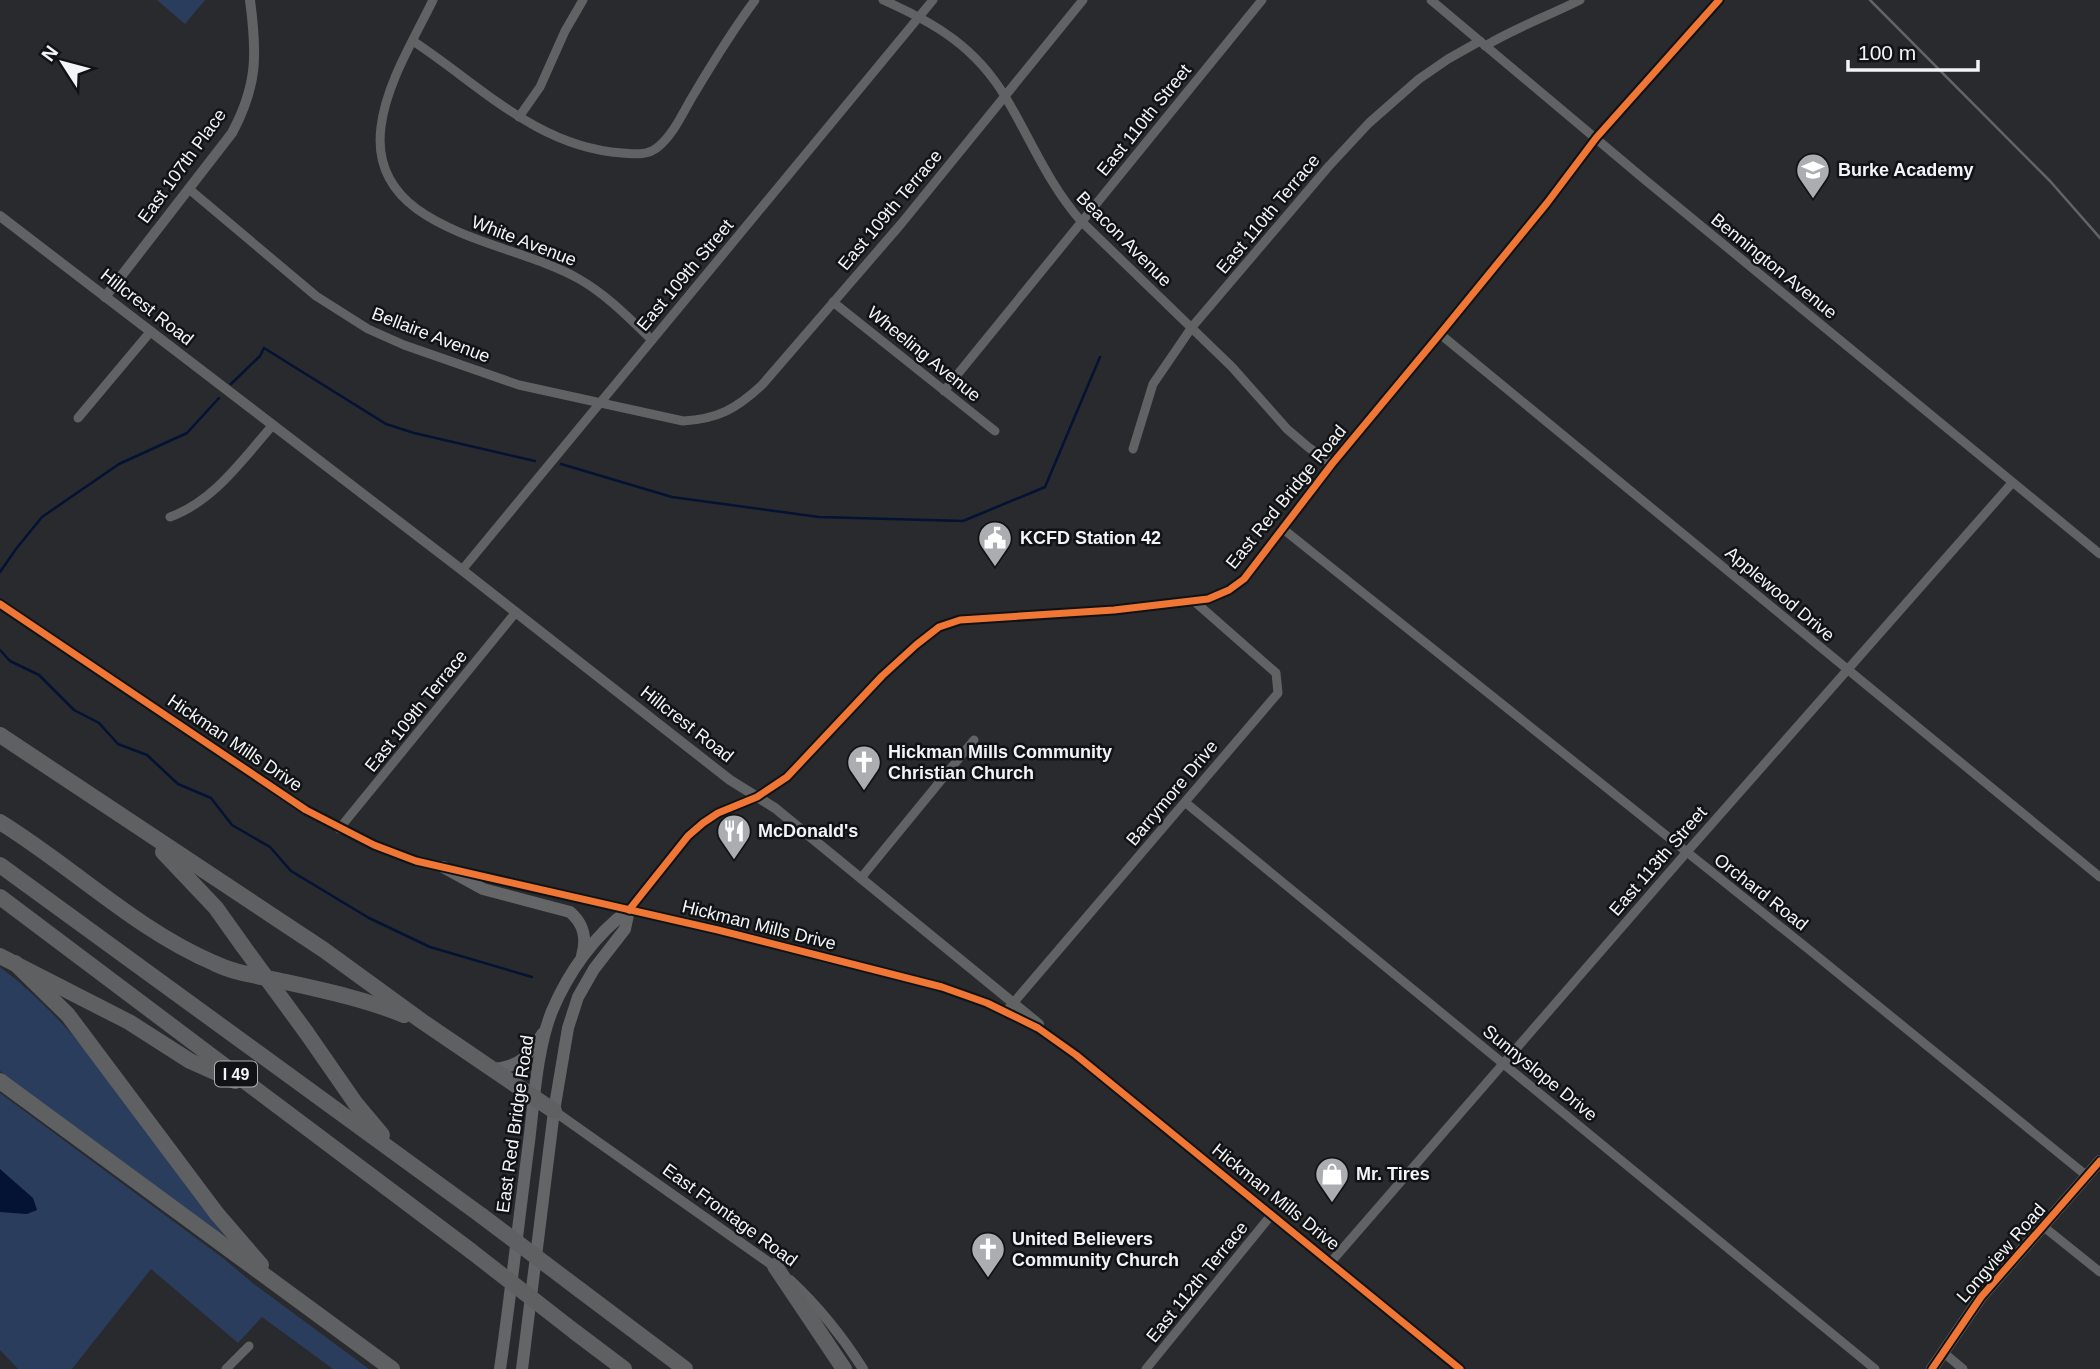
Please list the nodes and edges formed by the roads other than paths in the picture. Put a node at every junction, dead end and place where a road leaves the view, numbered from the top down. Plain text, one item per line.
1 (250, 0) edge
2 (433, 0) edge
3 (583, 0) edge
4 (755, 0) edge
5 (883, 0) edge
6 (933, 0) edge
7 (1083, 0) edge
8 (1262, 0) edge
9 (1431, 0) edge
10 (1580, 0) edge
11 (1719, 0) edge
12 (920, 16) junction
13 (413, 41) junction
14 (1482, 44) junction
15 (1005, 96) junction
16 (519, 117) junction
17 (1597, 138) junction
18 (189, 189) junction
19 (0, 216) edge
20 (1081, 221) junction
21 (106, 297) junction
22 (833, 302) junction
23 (1192, 327) junction
24 (151, 331) junction
25 (1440, 334) junction
26 (652, 340) junction
27 (944, 391) junction
28 (600, 402) junction
29 (78, 418) dead end
30 (705, 419) joint
31 (272, 426) junction
32 (995, 431) dead end
33 (1133, 449) dead end
34 (1332, 464) junction
35 (2012, 483) junction
36 (170, 517) dead end
37 (1283, 529) junction
38 (2100, 554) edge
39 (462, 570) junction
40 (1194, 601) junction
41 (0, 604) edge
42 (516, 612) junction
43 (1847, 670) junction
44 (0, 735) edge
45 (974, 740) dead end
46 (757, 797) junction
47 (1186, 803) junction
48 (0, 822) edge
49 (340, 829) junction
50 (144, 832) junction
51 (1686, 853) junction
52 (0, 866) edge
53 (443, 867) junction
54 (2100, 877) edge
55 (861, 878) junction
56 (0, 897) edge
57 (629, 910) junction
58 (0, 956) edge
59 (581, 961) junction
60 (15, 963) junction
61 (1014, 1002) junction
62 (1006, 1012) junction
63 (423, 1022) junction
64 (547, 1027) junction
65 (1076, 1055) junction
66 (1503, 1063) junction
67 (492, 1069) junction
68 (0, 1081) edge
69 (260, 1092) junction
70 (534, 1098) junction
71 (554, 1111) junction
72 (399, 1155) junction
73 (2100, 1161) edge
74 (2087, 1176) junction
75 (1272, 1214) junction
76 (2043, 1227) junction
77 (1331, 1262) junction
78 (775, 1266) junction
79 (2100, 1272) edge
80 (292, 1297) junction
81 (249, 1346) dead end
82 (1944, 1353) junction
83 (226, 1369) edge
84 (392, 1369) edge
85 (500, 1369) edge
86 (522, 1369) edge
87 (624, 1369) edge
88 (685, 1369) edge
89 (844, 1369) edge
90 (863, 1369) edge
91 (1146, 1369) edge
92 (1460, 1369) edge
93 (1875, 1369) edge
94 (1932, 1369) edge
95 (1963, 1369) edge

1 - 18 street, East 107th Place
2 - 13 street
3 - 16 street
4 - 16 street
5 - 12 street, Beacon Avenue
6 - 12 street, East 109th Street
7 - 15 street, East 109th Terrace
8 - 20 street, East 110th Street
9 - 14 street, Bennington Avenue
10 - 14 street, East 110th Terrace
11 - 17 street, East Red Bridge Road
12 - 15 street, Beacon Avenue
12 - 26 street, East 109th Street
13 - 16 street
13 - 26 street, White Avenue
14 - 17 street, Bennington Avenue
14 - 23 street, East 110th Terrace
15 - 20 street, Beacon Avenue
15 - 22 street, East 109th Terrace
17 - 25 street, East Red Bridge Road
17 - 35 street, Bennington Avenue
18 - 21 street, East 107th Place
18 - 28 street, Bellaire Avenue
19 - 21 street, Hillcrest Road
20 - 23 street, Beacon Avenue
20 - 27 street, East 110th Street
21 - 24 street, Hillcrest Road
22 - 27 street, Wheeling Avenue
22 - 30 street, East 109th Terrace
23 - 33 street, East 110th Terrace
23 - 34 street, Beacon Avenue
24 - 29 street
24 - 31 street, Hillcrest Road
25 - 34 street, East Red Bridge Road
25 - 43 street, Applewood Drive
26 - 28 street, East 109th Street
27 - 32 street, Wheeling Avenue
28 - 30 street, Bellaire Avenue
28 - 39 street, East 109th Street
31 - 36 street
31 - 39 street, Hillcrest Road
34 - 37 street, East Red Bridge Road
35 - 38 street, Bennington Avenue
35 - 43 street, East 113th Street
37 - 40 street, East Red Bridge Road
37 - 51 street, Orchard Road
39 - 42 street, Hillcrest Road
40 - 46 street, East Red Bridge Road
40 - 47 street, Barrymore Drive
41 - 49 street, Hickman Mills Drive
42 - 46 street, Hillcrest Road
42 - 49 street, East 109th Terrace
43 - 51 street, East 113th Street
43 - 54 street, Applewood Drive
44 - 50 highway
45 - 55 street
46 - 55 street, Hillcrest Road
46 - 57 street, East Red Bridge Road
47 - 61 street, Barrymore Drive
47 - 66 street, Sunnyslope Drive
48 - 63 highway
49 - 53 street, Hickman Mills Drive
50 - 63 highway
50 - 72 highway, bridge
51 - 66 street, East 113th Street
51 - 74 street, Orchard Road
52 - 72 highway, I 49
53 - 57 street, Hickman Mills Drive
53 - 59 main road
55 - 61 street, Hillcrest Road
56 - 69 highway, I 49
57 - 59 main road, East Red Bridge Road
57 - 62 street, Hickman Mills Drive
57 - 71 main road, East Red Bridge Road
58 - 60 highway
59 - 64 main road, East Red Bridge Road
60 - 69 highway
60 - 80 highway
61 - 62 street, Barrymore Drive
61 - 65 street, Hillcrest Road
62 - 65 street, Hickman Mills Drive
63 - 67 highway
64 - 67 main road
64 - 70 main road, East Red Bridge Road
65 - 75 street, Hickman Mills Drive
66 - 77 street, East 113th Street
66 - 93 street, Sunnyslope Drive
67 - 70 highway
68 - 80 highway
69 - 87 highway, I 49, bridge
70 - 71 highway
70 - 85 main road, East Red Bridge Road
71 - 78 street, East Frontage Road
71 - 86 main road, East Red Bridge Road
72 - 88 highway, I 49, bridge
73 - 74 main road, Longview Road
74 - 76 main road, Longview Road
75 - 77 street, Hickman Mills Drive
75 - 91 street, East 112th Terrace
76 - 79 street
76 - 82 main road, Longview Road
77 - 92 street, Hickman Mills Drive
78 - 89 highway
78 - 90 street, East Frontage Road
80 - 84 highway
81 - 83 street
82 - 94 main road, Longview Road
82 - 95 street

